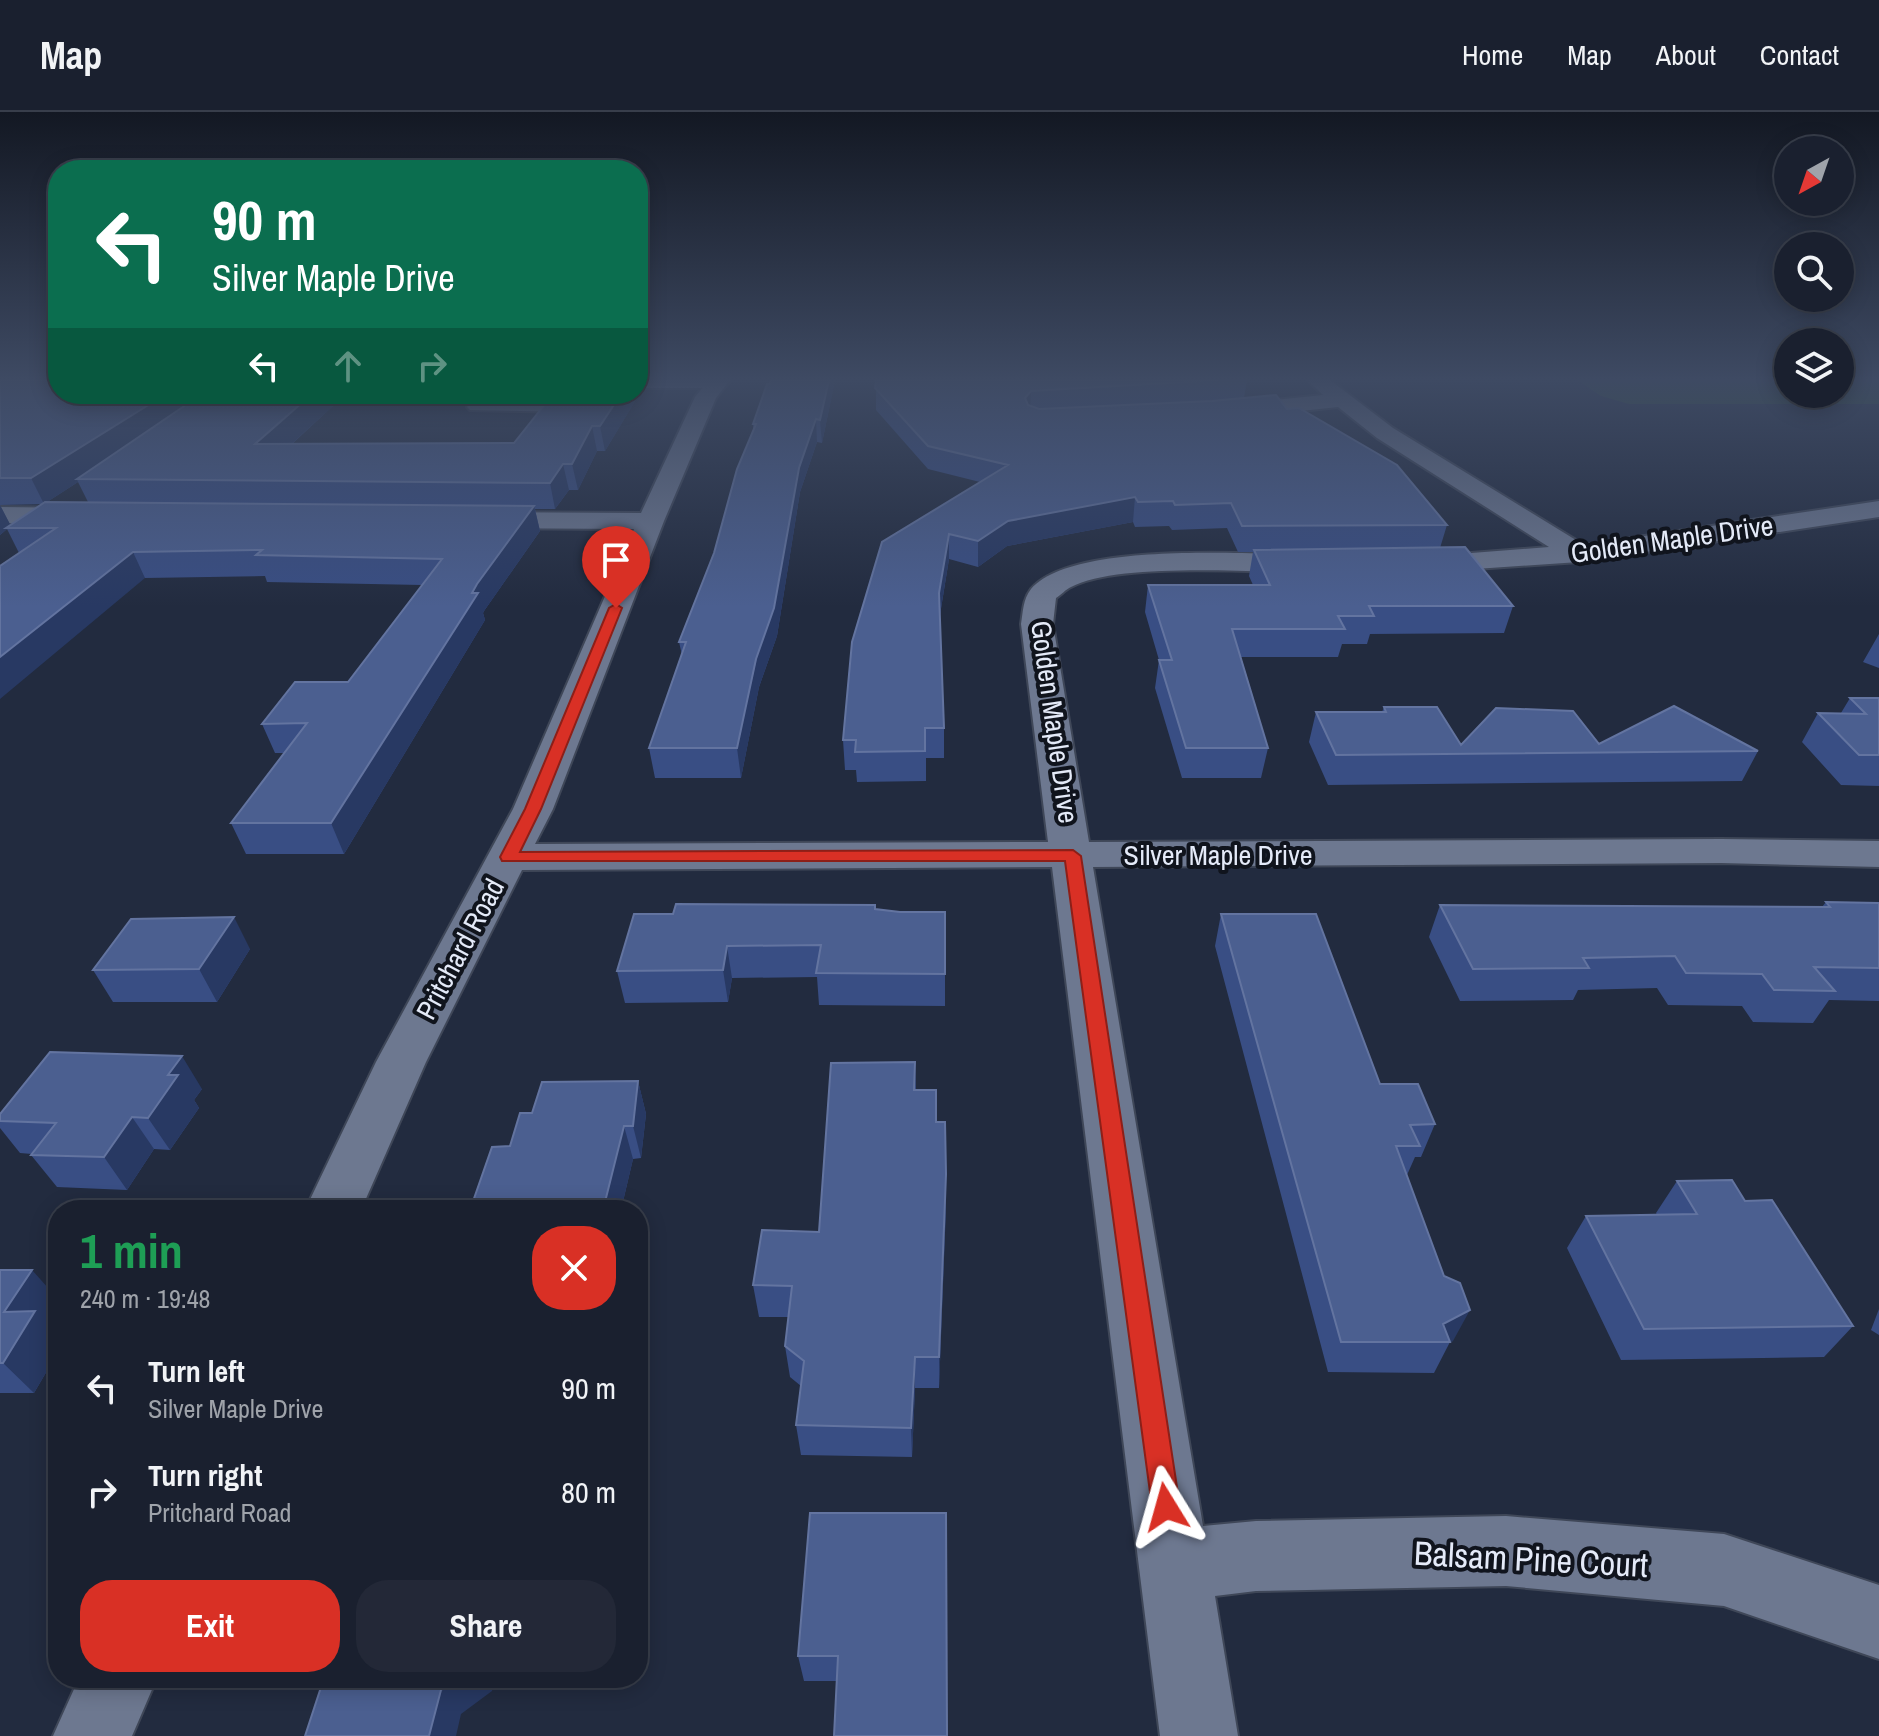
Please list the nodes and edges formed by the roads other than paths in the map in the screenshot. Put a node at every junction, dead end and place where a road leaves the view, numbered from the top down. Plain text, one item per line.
1 (680, 456) edge
2 (1422, 456) edge
3 (88, 490) edge
4 (1879, 509) edge
5 (0, 515) edge
6 (50, 516) junction
7 (113, 516) edge
8 (445, 520) edge
9 (651, 521) junction
10 (12, 541) edge
11 (1579, 554) junction
12 (1879, 854) edge
13 (1073, 856) junction
14 (508, 857) junction
15 (338, 1200) edge
16 (1174, 1565) junction
17 (1879, 1622) edge
18 (114, 1688) edge
19 (92, 1736) edge
20 (1199, 1736) edge

1 - 9 street, Pritchard Road
2 - 11 street
3 - 6 street
4 - 11 street, Golden Maple Drive
5 - 6 street
6 - 7 street
6 - 10 street
8 - 9 street
9 - 14 street, Pritchard Road
11 - 13 street, Golden Maple Drive
12 - 13 street, Silver Maple Drive
13 - 14 street, Silver Maple Drive
13 - 16 street, Golden Maple Drive
14 - 15 street, Pritchard Road
16 - 17 street, Balsam Pine Court
16 - 20 street, Golden Maple Drive
18 - 19 street

